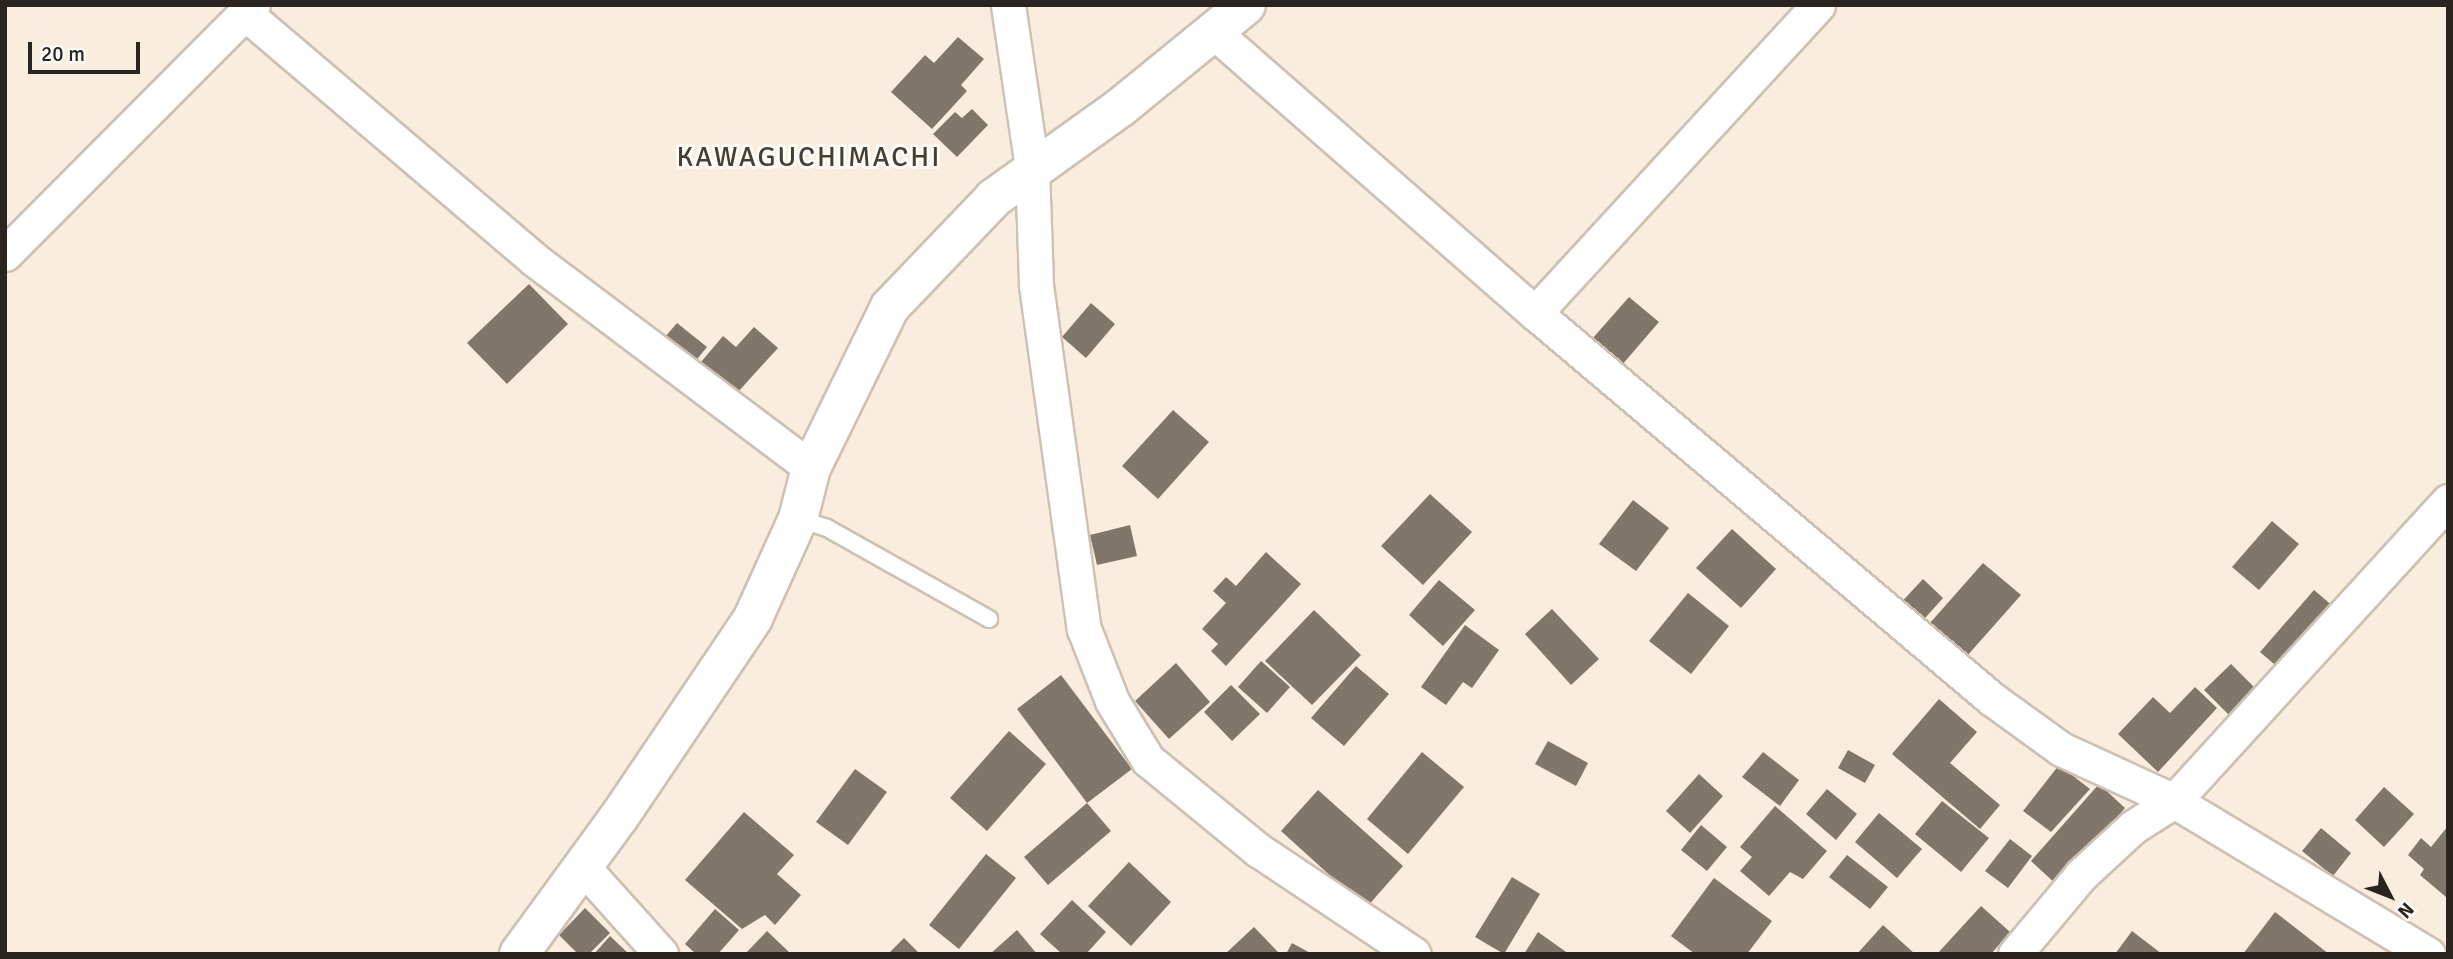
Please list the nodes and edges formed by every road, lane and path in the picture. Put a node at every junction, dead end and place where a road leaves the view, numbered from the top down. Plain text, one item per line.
1 (1009, 5) edge
2 (1246, 5) edge
3 (1818, 5) edge
4 (250, 10) edge
5 (1214, 33) junction
6 (1032, 169) junction
7 (5, 254) edge
8 (1535, 313) junction
9 (811, 468) junction
10 (2448, 501) edge
11 (798, 519) junction
12 (989, 619) dead end
13 (2174, 801) junction
14 (583, 867) junction
15 (519, 954) edge
16 (661, 954) edge
17 (1414, 954) edge
18 (2015, 954) edge
19 (2428, 954) edge

1 - 6 street
2 - 5 street
3 - 8 street
4 - 7 street
4 - 9 street
5 - 6 street
5 - 8 street
6 - 9 street
6 - 17 street
8 - 13 street
9 - 11 street
10 - 13 street
11 - 12 lane
11 - 14 street
13 - 18 street
13 - 19 street
14 - 15 street
14 - 16 street

